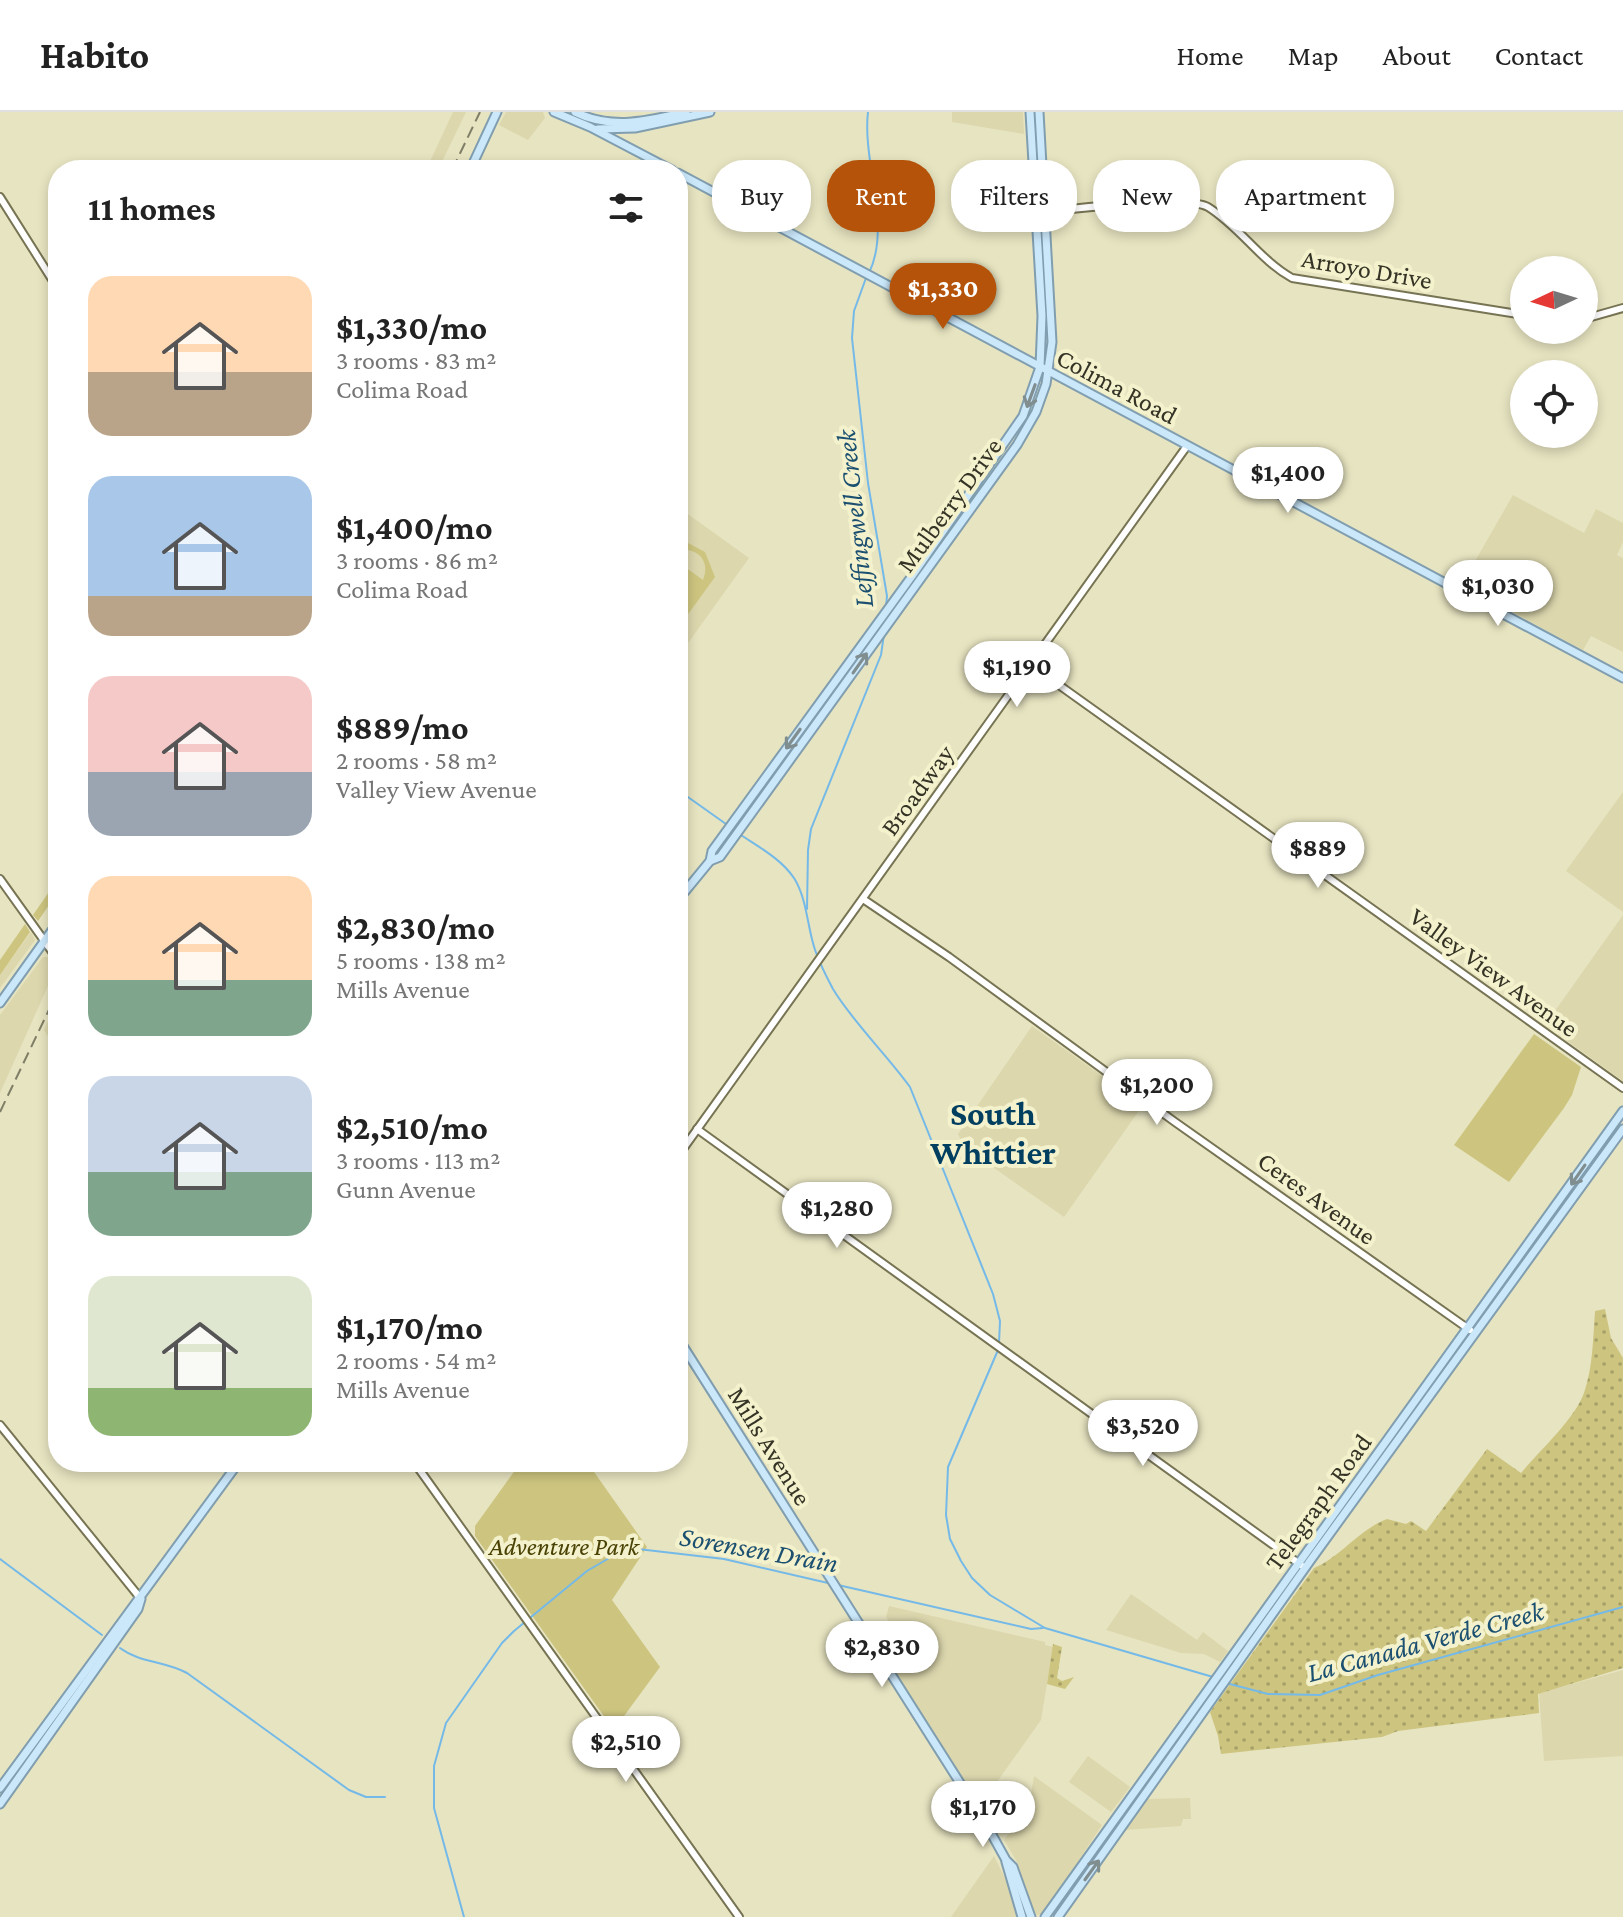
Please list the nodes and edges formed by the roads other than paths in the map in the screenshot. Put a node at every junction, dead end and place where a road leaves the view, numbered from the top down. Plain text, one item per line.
1 (497, 112) edge
2 (554, 112) edge
3 (575, 112) edge
4 (686, 112) edge
5 (710, 112) edge
6 (1030, 112) edge
7 (1039, 112) edge
8 (592, 124) junction
9 (623, 126) junction
10 (641, 154) junction
11 (475, 160) edge
12 (653, 160) edge
13 (1035, 160) edge
14 (1039, 160) edge
15 (688, 178) edge
16 (0, 197) edge
17 (1077, 209) edge
18 (1040, 232) edge
19 (1042, 232) edge
20 (48, 273) edge
21 (1623, 308) edge
22 (1510, 313) edge
23 (1598, 315) edge
24 (1040, 367) junction
25 (1048, 372) junction
26 (1187, 446) junction
27 (901, 598) junction
28 (1031, 665) junction
29 (1623, 678) edge
30 (834, 683) junction
31 (819, 722) junction
32 (710, 861) junction
33 (0, 879) edge
34 (688, 888) edge
35 (863, 899) junction
36 (48, 935) edge
37 (44, 940) junction
38 (48, 946) edge
39 (0, 1003) edge
40 (1623, 1088) edge
41 (1623, 1111) edge
42 (697, 1129) junction
43 (1623, 1129) edge
44 (688, 1142) edge
45 (1472, 1331) junction
46 (688, 1354) edge
47 (0, 1425) edge
48 (232, 1472) edge
49 (421, 1472) edge
50 (1302, 1566) junction
51 (141, 1599) junction
52 (0, 1788) edge
53 (0, 1804) edge
54 (1006, 1860) junction
55 (739, 1917) edge
56 (1022, 1917) edge
57 (1031, 1917) edge
58 (1045, 1917) edge
59 (1058, 1917) edge

1 - 11 main road
2 - 8 main road
3 - 8 main road
4 - 9 main road
5 - 9 main road
6 - 13 main road, Mulberry Drive
7 - 14 main road, Mulberry Drive
8 - 9 main road
8 - 10 main road
9 - 10 main road
10 - 12 main road
15 - 24 main road, Colima Road
16 - 20 street
17 - 22 street, Arroyo Drive
18 - 24 main road, Mulberry Drive
19 - 25 main road, Mulberry Drive
21 - 23 street
24 - 25 main road, Colima Road
24 -> 27 main road, Mulberry Drive
25 - 26 main road, Colima Road
25 - 27 main road, Mulberry Drive
26 - 28 street, Broadway
26 - 29 main road, Colima Road
27 - 30 main road, Mulberry Drive
31 -> 27 main road, Mulberry Drive
28 - 35 street, Broadway
28 - 40 street, Valley View Avenue
30 - 31 main road
30 -> 32 main road, Mulberry Drive
31 - 32 main road, Mulberry Drive
32 - 34 main road, Mulberry Drive
33 - 37 street
35 - 42 street, Broadway
35 - 45 street, Ceres Avenue
36 - 37 main road
37 - 38 street
37 - 39 main road
41 -> 45 main road, Telegraph Road
42 - 44 street, Broadway
42 - 50 street
43 - 45 main road, Telegraph Road
45 - 50 main road, Telegraph Road
46 - 54 main road, Mills Avenue
47 - 51 street
48 - 51 main road
49 - 55 street
50 - 58 main road, Telegraph Road
59 -> 50 main road, Telegraph Road
51 - 52 main road
51 - 53 main road
54 - 56 main road, Mills Avenue
54 - 57 main road, Mills Avenue

